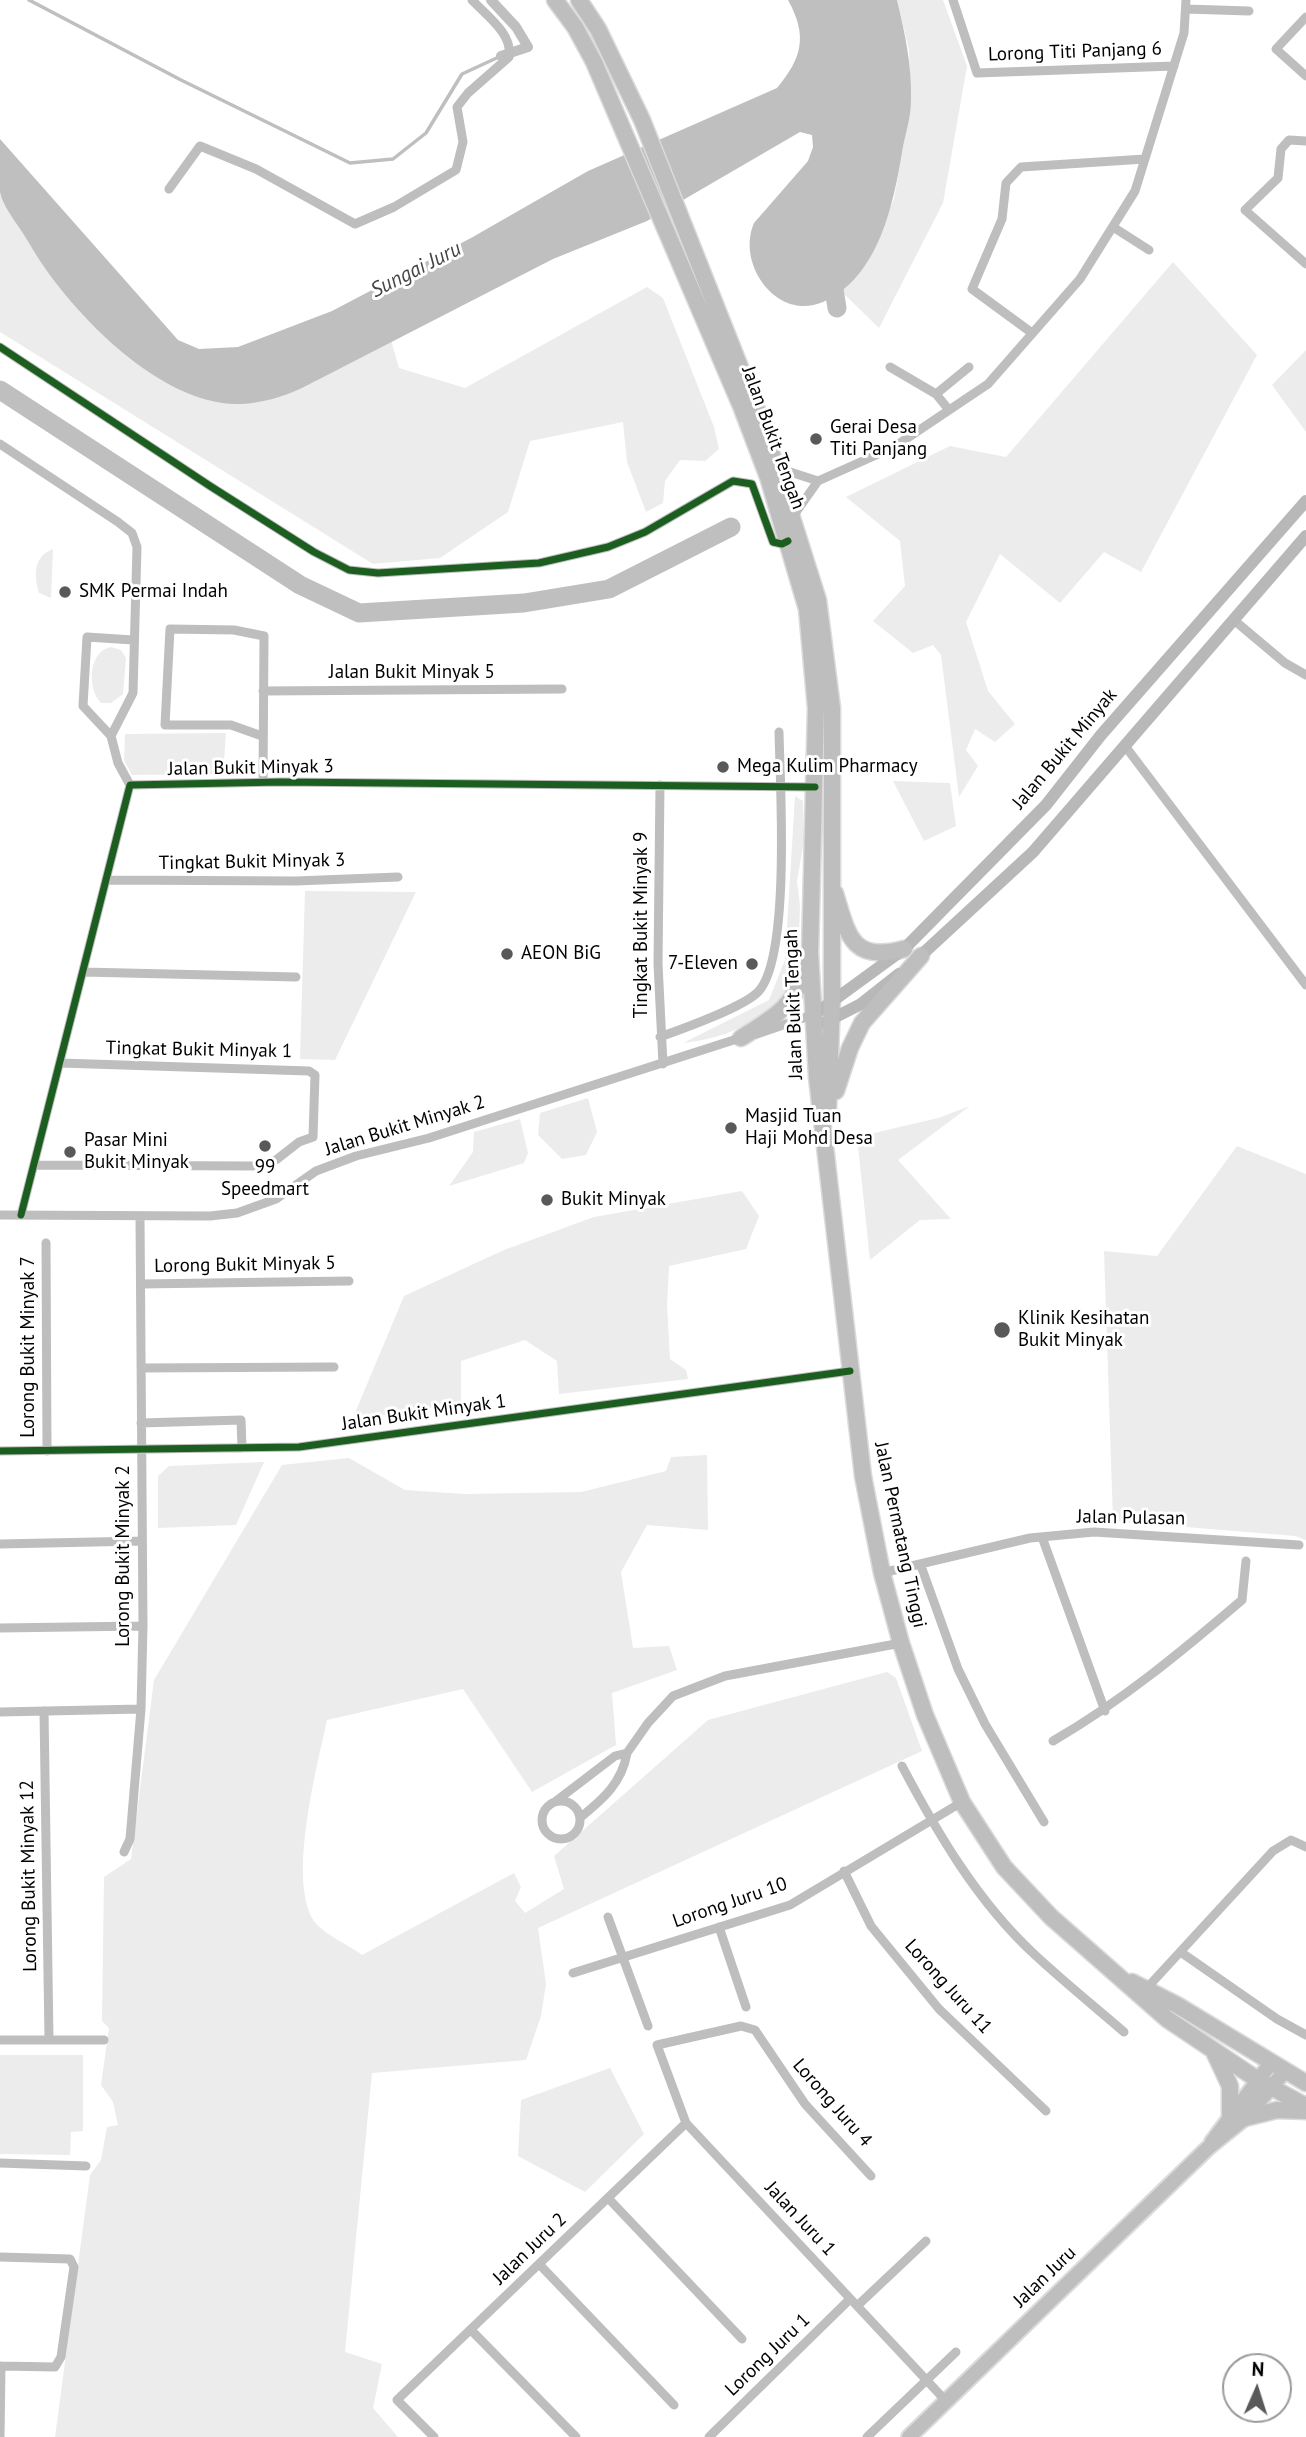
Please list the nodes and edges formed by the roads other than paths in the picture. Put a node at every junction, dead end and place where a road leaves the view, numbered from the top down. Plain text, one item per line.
1 (472, 0) edge
2 (555, 0) edge
3 (579, 0) edge
4 (953, 0) edge
5 (1186, 5) edge
6 (1249, 11) dead end
7 (1306, 16) edge
8 (1174, 66) junction
9 (1306, 76) edge
10 (1306, 141) edge
11 (1145, 159) junction
12 (169, 189) dead end
13 (1113, 227) junction
14 (1149, 250) dead end
15 (1306, 264) edge
16 (1032, 333) junction
17 (0, 347) edge
18 (890, 367) dead end
19 (969, 367) dead end
20 (936, 394) junction
21 (949, 410) junction
22 (0, 444) edge
23 (778, 468) junction
24 (818, 481) junction
25 (1306, 501) edge
26 (793, 515) junction
27 (1285, 526) junction
28 (1305, 540) edge
29 (788, 541) junction
30 (1264, 550) junction
31 (1284, 562) junction
32 (1235, 621) junction
33 (133, 640) junction
34 (1306, 676) edge
35 (562, 689) dead end
36 (263, 691) junction
37 (779, 732) dead end
38 (111, 736) junction
39 (262, 736) junction
40 (1125, 746) junction
41 (263, 782) junction
42 (130, 785) junction
43 (660, 785) junction
44 (783, 787) junction
45 (815, 787) junction
46 (398, 877) dead end
47 (830, 878) junction
48 (106, 880) junction
49 (904, 949) junction
50 (810, 953) junction
51 (921, 956) junction
52 (83, 972) junction
53 (296, 977) dead end
54 (1306, 985) edge
55 (832, 999) junction
56 (815, 1020) junction
57 (831, 1021) junction
58 (660, 1037) junction
59 (741, 1038) junction
60 (60, 1063) junction
61 (663, 1064) junction
62 (313, 1137) joint
63 (825, 1152) junction
64 (35, 1165) junction
65 (0, 1214) edge
66 (21, 1215) junction
67 (140, 1216) junction
68 (46, 1243) dead end
69 (349, 1281) dead end
70 (141, 1284) junction
71 (334, 1367) dead end
72 (141, 1368) junction
73 (849, 1371) junction
74 (141, 1423) junction
75 (242, 1448) junction
76 (141, 1449) junction
77 (0, 1451) edge
78 (47, 1451) junction
79 (1042, 1537) junction
80 (142, 1541) junction
81 (0, 1544) edge
82 (1299, 1545) dead end
83 (1246, 1561) dead end
84 (921, 1566) junction
85 (882, 1573) junction
86 (143, 1626) junction
87 (0, 1628) edge
88 (901, 1643) junction
89 (141, 1709) junction
90 (1105, 1711) junction
91 (0, 1712) edge
92 (44, 1712) junction
93 (1054, 1741) dead end
94 (627, 1754) junction
95 (902, 1766) dead end
96 (556, 1801) junction
97 (962, 1802) junction
98 (581, 1817) junction
99 (931, 1821) junction
100 (1044, 1822) dead end
101 (1306, 1847) edge
102 (124, 1853) dead end
103 (844, 1871) junction
104 (608, 1917) dead end
105 (719, 1927) junction
106 (1182, 1953) junction
107 (623, 1957) junction
108 (573, 1973) dead end
109 (1124, 1979) junction
110 (1146, 1989) junction
111 (746, 2007) dead end
112 (648, 2026) dead end
113 (1124, 2032) dead end
114 (1306, 2035) edge
115 (49, 2039) junction
116 (104, 2039) dead end
117 (0, 2040) edge
118 (657, 2045) joint
119 (1214, 2053) junction
120 (1278, 2067) junction
121 (1306, 2082) edge
122 (1265, 2085) junction
123 (1306, 2108) edge
124 (1046, 2112) dead end
125 (1238, 2117) junction
126 (686, 2123) junction
127 (0, 2163) edge
128 (86, 2165) dead end
129 (871, 2176) dead end
130 (608, 2198) junction
131 (926, 2241) dead end
132 (0, 2257) edge
133 (539, 2264) junction
134 (854, 2302) junction
135 (471, 2330) junction
136 (742, 2339) dead end
137 (956, 2352) dead end
138 (0, 2366) edge
139 (926, 2381) junction
140 (946, 2401) junction
141 (674, 2405) dead end
142 (0, 2437) edge
143 (434, 2437) edge
144 (576, 2437) edge
145 (709, 2437) edge
146 (867, 2437) edge
147 (909, 2437) edge

1 - 12 street
2 - 29 highway, Jalan Bukit Tengah
3 - 23 highway, Jalan Bukit Tengah
4 - 8 street, Lorong Titi Panjang 6
5 - 6 street
5 - 8 street
7 - 9 street
8 - 11 street
10 - 15 street
11 - 13 street
11 - 16 street
13 - 14 street
13 - 16 street
16 - 21 street
17 - 29 street
18 - 20 street
19 - 20 street
20 - 21 street
21 - 24 street
22 - 33 street
23 - 24 street
23 - 26 highway, Jalan Bukit Tengah
24 - 26 street
25 - 27 main road, Jalan Bukit Minyak
26 - 47 highway, Jalan Bukit Tengah
27 - 28 main road
27 - 30 main road, Jalan Bukit Minyak
28 - 31 main road
29 - 45 highway, Jalan Bukit Tengah
30 - 31 main road
30 - 49 main road, Jalan Bukit Minyak
31 - 32 main road
32 - 34 street
32 - 40 main road
33 - 38 street
33 - 38 street
35 - 36 street, Jalan Bukit Minyak 5
36 - 39 street
36 - 39 street
37 - 44 street
38 - 42 street
39 - 41 street
40 - 51 main road
40 - 54 street
41 - 42 street, Jalan Bukit Minyak 3
41 - 43 street, Jalan Bukit Minyak 3
42 - 48 street
43 - 44 street, Jalan Bukit Minyak 3
43 - 58 street, Tingkat Bukit Minyak 9
44 - 45 street, Jalan Bukit Minyak 3
44 - 58 street
45 - 50 highway, Jalan Bukit Tengah
46 - 48 street, Tingkat Bukit Minyak 3
47 - 49 highway
47 - 55 highway, Jalan Bukit Tengah
48 - 52 street
49 - 55 main road, Jalan Bukit Minyak
50 - 56 highway, Jalan Bukit Tengah
50 - 59 highway
51 - 57 main road
51 - 63 highway
52 - 53 street
52 - 60 street
55 - 56 main road, Jalan Bukit Minyak
55 - 57 highway, Jalan Bukit Tengah
56 - 57 main road
56 - 59 street, Jalan Bukit Minyak 2
56 - 63 highway, Jalan Bukit Tengah
57 - 63 highway, Jalan Bukit Tengah
58 - 61 street, Tingkat Bukit Minyak 9
59 - 61 street, Jalan Bukit Minyak 2
60 - 62 street, Tingkat Bukit Minyak 1
60 - 64 street
61 - 67 street, Jalan Bukit Minyak 2
62 - 64 street, Jalan Bukit Minyak 2
63 - 73 highway, Jalan Permatang Tinggi
64 - 66 street
65 - 66 street, Jalan Bukit Minyak 2
66 - 67 street, Jalan Bukit Minyak 2
67 - 70 street, Lorong Bukit Minyak 2
68 - 78 street, Lorong Bukit Minyak 7
69 - 70 street, Lorong Bukit Minyak 5
70 - 72 street, Lorong Bukit Minyak 2
71 - 72 street
72 - 74 street, Lorong Bukit Minyak 2
73 - 75 street, Jalan Bukit Minyak 1
73 - 85 highway, Jalan Permatang Tinggi
74 - 75 street
74 - 76 street, Lorong Bukit Minyak 2
75 - 76 street, Jalan Bukit Minyak 1
76 - 78 street, Jalan Bukit Minyak 1
76 - 80 street, Lorong Bukit Minyak 2
77 - 78 street, Jalan Bukit Minyak 1
79 - 82 street, Jalan Pulasan
79 - 84 street, Jalan Pulasan
79 - 90 street
80 - 81 street
80 - 86 street, Lorong Bukit Minyak 2
83 - 90 street
84 - 85 street, Jalan Pulasan
84 - 100 street
85 - 88 highway, Jalan Permatang Tinggi
86 - 87 street
86 - 89 street, Lorong Bukit Minyak 2
88 - 94 street
88 - 97 highway, Jalan Permatang Tinggi
89 - 92 street
89 - 102 street, Lorong Bukit Minyak 2
90 - 93 street
91 - 92 street
92 - 115 street, Lorong Bukit Minyak 12
94 - 96 street
94 - 98 street
95 - 99 street
96 - 98 street
96 - 98 street
97 - 99 street, Lorong Juru 10
97 - 109 highway, Jalan Permatang Tinggi
99 - 103 street, Lorong Juru 10
99 - 113 street
101 - 106 street
103 - 105 street, Lorong Juru 10
103 - 124 street, Lorong Juru 11
104 - 107 street
105 - 107 street, Lorong Juru 10
105 - 111 street
106 - 110 street
106 - 114 street
107 - 108 street, Lorong Juru 10
107 - 112 street
109 - 110 highway, Jalan Permatang Tinggi
109 - 119 highway, Jalan Permatang Tinggi
110 - 120 highway, Jalan Permatang Tinggi
115 - 116 street
115 - 117 street
118 - 126 street, Jalan Juru 1
118 - 129 street, Lorong Juru 4
119 - 122 highway, Jalan Permatang Tinggi
119 - 125 highway
120 - 121 highway, Jalan Permatang Tinggi
120 - 122 main road, Jalan Juru
122 - 123 highway, Jalan Permatang Tinggi
122 - 125 main road, Jalan Juru
123 - 125 highway
125 - 140 main road, Jalan Juru
126 - 130 street, Jalan Juru 2
126 - 134 street, Jalan Juru 1
127 - 128 street
130 - 133 street, Jalan Juru 2
130 - 136 street
131 - 134 street, Lorong Juru 1
132 - 138 street
133 - 135 street, Jalan Juru 2
133 - 141 street
134 - 139 street, Jalan Juru 1
134 - 145 street, Lorong Juru 1
135 - 143 street, Jalan Juru 2
135 - 144 street
137 - 139 street
138 - 142 street
139 - 140 street, Jalan Juru 1
139 - 146 street
140 - 147 main road, Jalan Juru

